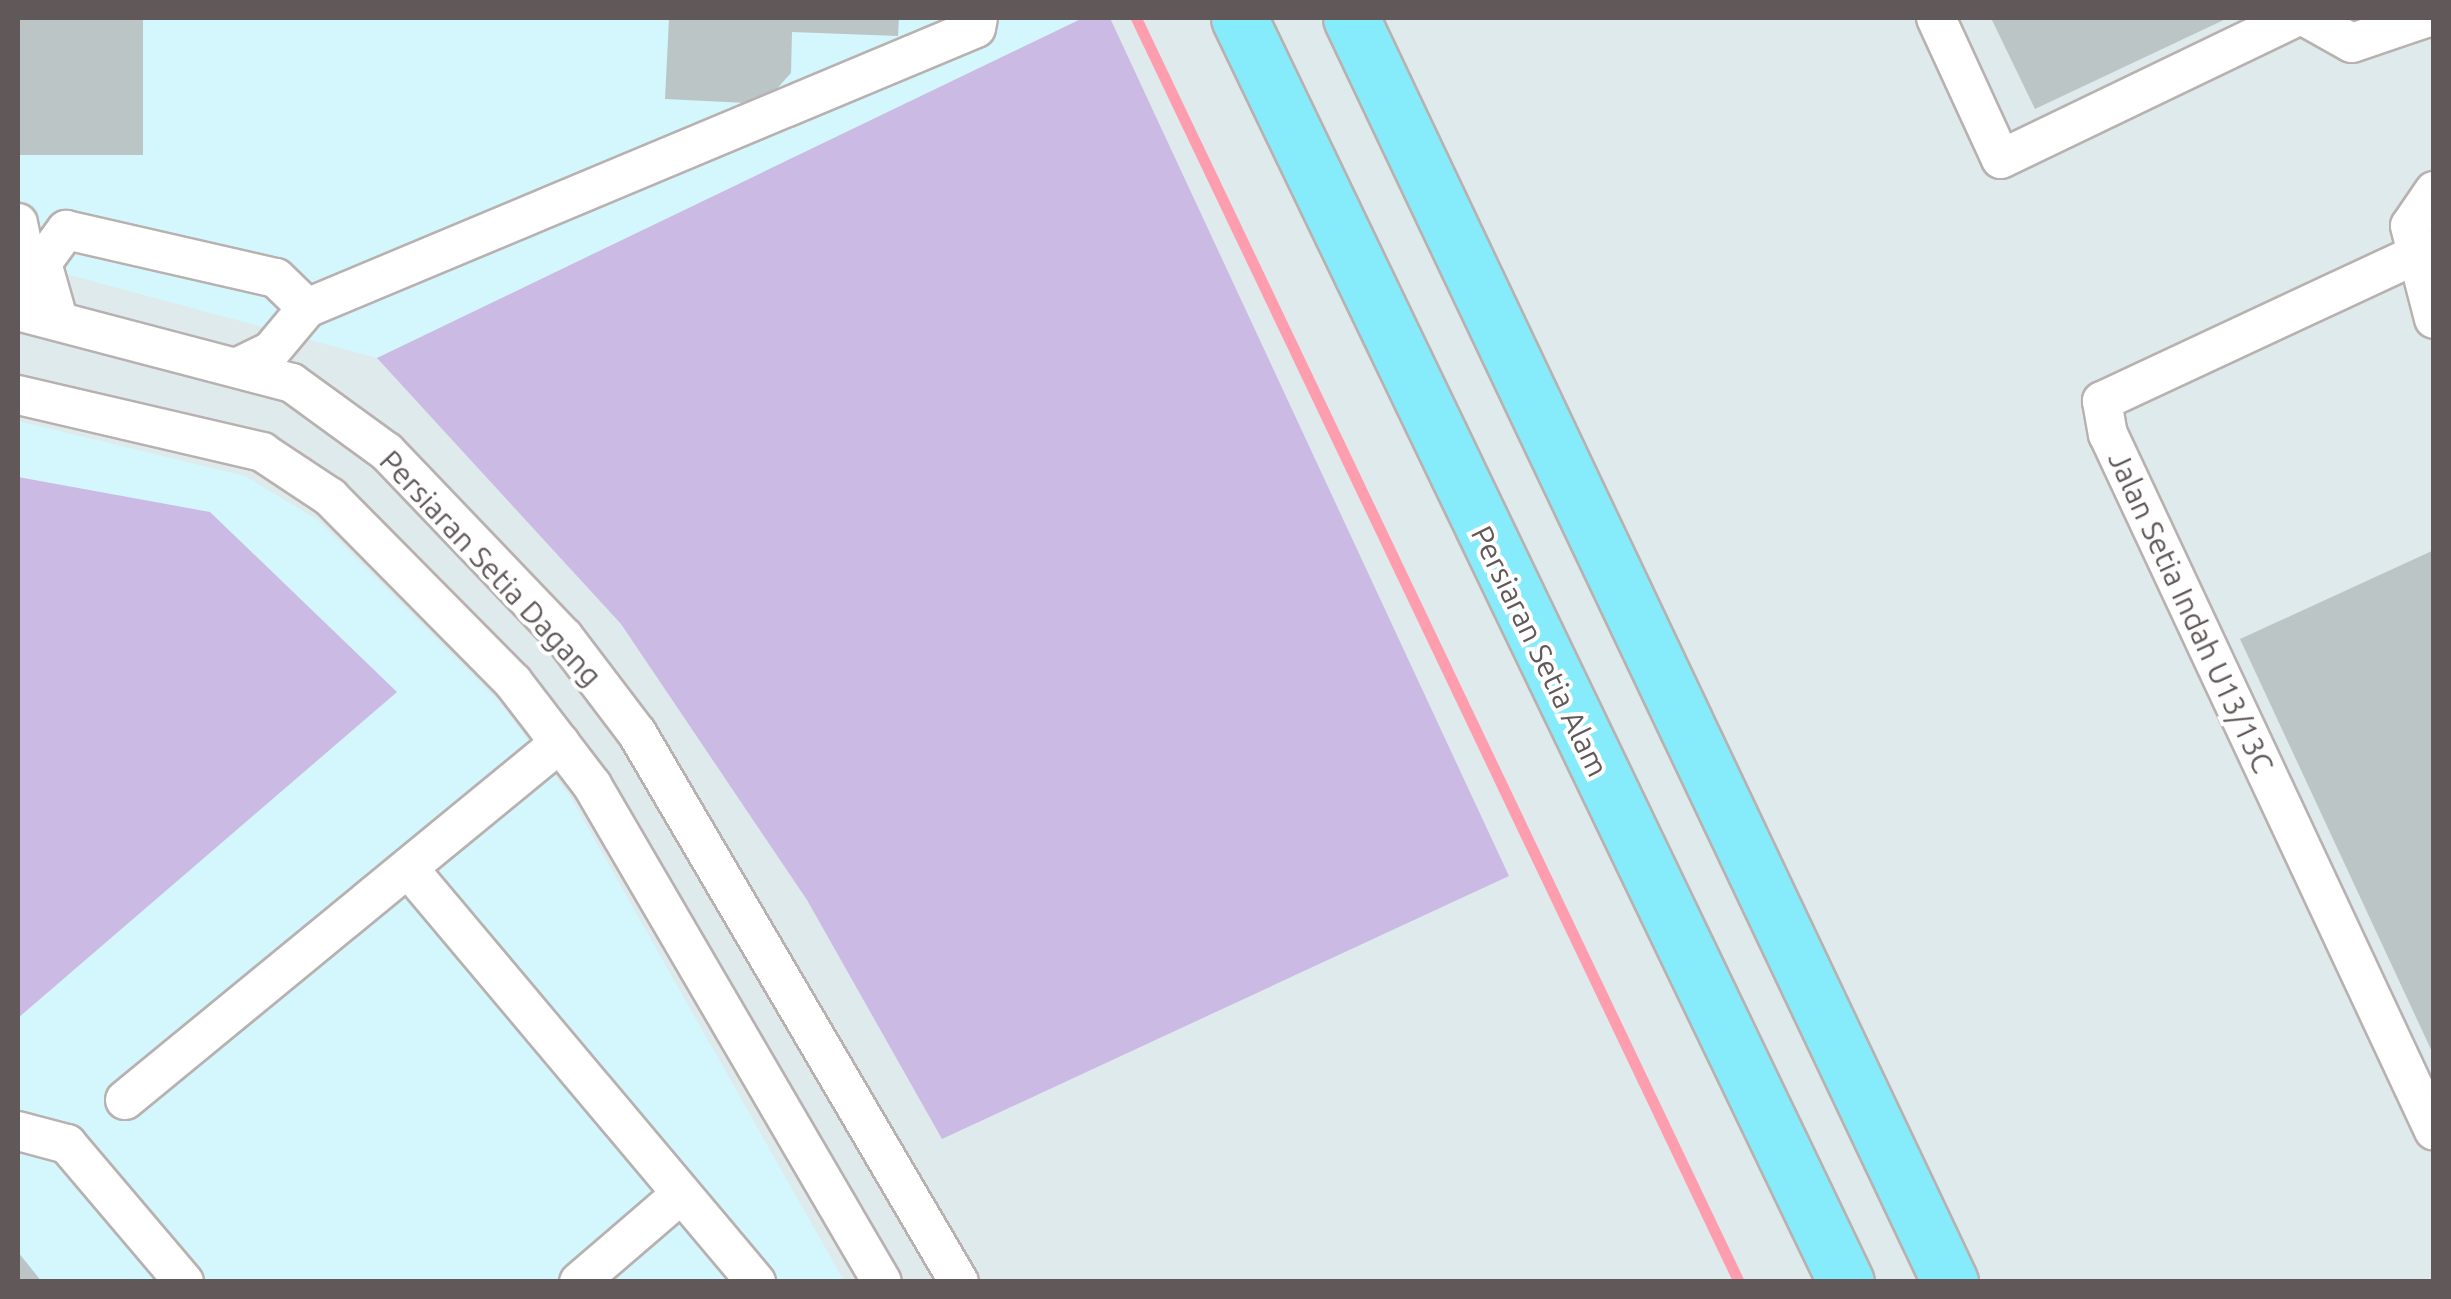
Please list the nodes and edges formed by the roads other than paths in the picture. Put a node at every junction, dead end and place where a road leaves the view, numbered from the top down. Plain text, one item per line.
1 (978, 18) edge
2 (1351, 18) edge
3 (1936, 18) edge
4 (2294, 18) edge
5 (2308, 18) edge
6 (2426, 18) edge
7 (1245, 30) edge
8 (2434, 191) edge
9 (18, 224) edge
10 (481, 235) junction
11 (2411, 241) junction
12 (306, 308) junction
13 (37, 315) edge
14 (2434, 319) edge
15 (242, 365) junction
16 (292, 383) junction
17 (18, 395) edge
18 (560, 743) junction
19 (408, 868) junction
20 (125, 1100) dead end
21 (2434, 1130) edge
22 (18, 1131) edge
23 (680, 1195) junction
24 (184, 1282) edge
25 (579, 1282) edge
26 (756, 1282) edge
27 (882, 1282) edge
28 (960, 1282) edge
29 (1810, 1282) edge
30 (1846, 1282) edge
31 (1950, 1282) edge

1 - 10 street
2 - 31 highway
3 - 4 street
5 - 6 street
7 - 29 highway
7 - 30 highway, Persiaran Setia Alam
8 - 11 street
9 - 13 street
10 - 12 street
10 - 16 street
11 - 14 street
11 - 21 street, Jalan Setia Indah U13/13C
12 - 13 street
12 - 15 street
13 - 15 street, Persiaran Setia Dagang
15 - 16 street, Persiaran Setia Dagang
16 - 28 street, Persiaran Setia Dagang
17 - 18 street, Persiaran Setia Dagang
18 - 19 street
18 - 27 street, Persiaran Setia Dagang
19 - 20 street
19 - 23 street
22 - 24 street
23 - 25 street
23 - 26 street

